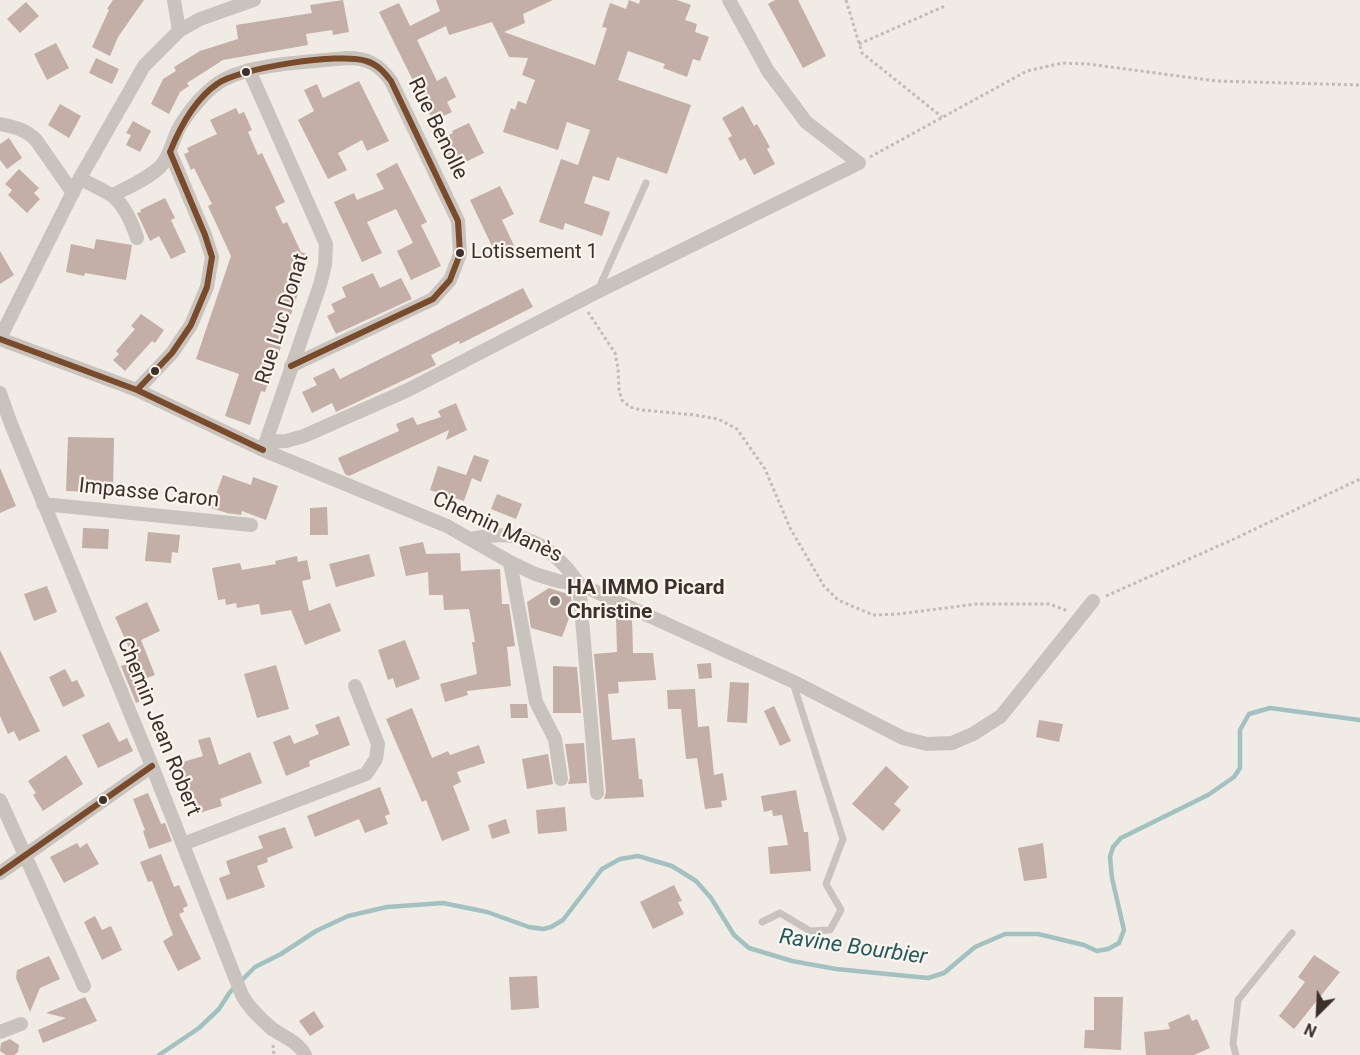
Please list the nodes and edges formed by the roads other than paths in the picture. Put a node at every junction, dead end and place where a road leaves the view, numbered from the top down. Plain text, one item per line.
1 (174, 0) edge
2 (254, 0) edge
3 (729, 0) edge
4 (179, 32) junction
5 (249, 70) junction
6 (0, 124) edge
7 (170, 152) junction
8 (80, 178) junction
9 (646, 183) dead end
10 (73, 194) junction
11 (113, 195) junction
12 (137, 238) dead end
13 (597, 292) junction
14 (0, 339) edge
15 (291, 366) junction
16 (137, 390) junction
17 (0, 393) edge
18 (5, 424) edge
19 (265, 446) junction
20 (43, 504) junction
21 (251, 525) dead end
22 (471, 539) junction
23 (510, 562) junction
24 (579, 584) junction
25 (1093, 602) road end
26 (792, 681) junction
27 (355, 686) dead end
28 (152, 766) junction
29 (561, 779) dead end
30 (597, 793) dead end
31 (0, 800) edge
32 (183, 844) junction
33 (26, 854) junction
34 (0, 873) edge
35 (762, 922) dead end
36 (1292, 933) dead end
37 (84, 986) dead end
38 (21, 1024) dead end
39 (0, 1032) edge
40 (305, 1055) edge
41 (1236, 1055) edge

1 - 4 street
2 - 4 street
3 - 13 street
4 - 8 street
5 - 7 street, Rue Benolle
5 - 15 street, Rue Luc Donat
5 - 15 street, Rue Benolle
6 - 10 street
7 - 11 street, Rue Benolle
7 - 16 street
8 - 10 street
8 - 11 street
9 - 13 lane
10 - 14 street
11 - 12 street
13 - 19 street
14 - 16 street, Chemin Manès
15 - 19 street, Rue Luc Donat
16 - 19 street, Chemin Manès
17 - 18 street, Chemin Jean Robert
18 - 20 street, Chemin Jean Robert
19 - 22 street, Chemin Manès
20 - 21 street, Impasse Caron
20 - 28 street, Chemin Jean Robert
22 - 23 street, Chemin Manès
22 - 24 street
23 - 24 street, Chemin Manès
23 - 29 street
24 - 26 street, Chemin Manès
24 - 30 street
25 - 26 street, Chemin Manès
26 - 35 lane
27 - 32 street
28 - 32 street, Chemin Jean Robert
28 - 33 street
31 - 33 street
32 - 40 street, Chemin Jean Robert
33 - 34 street
33 - 37 street
36 - 41 lane
38 - 39 street

